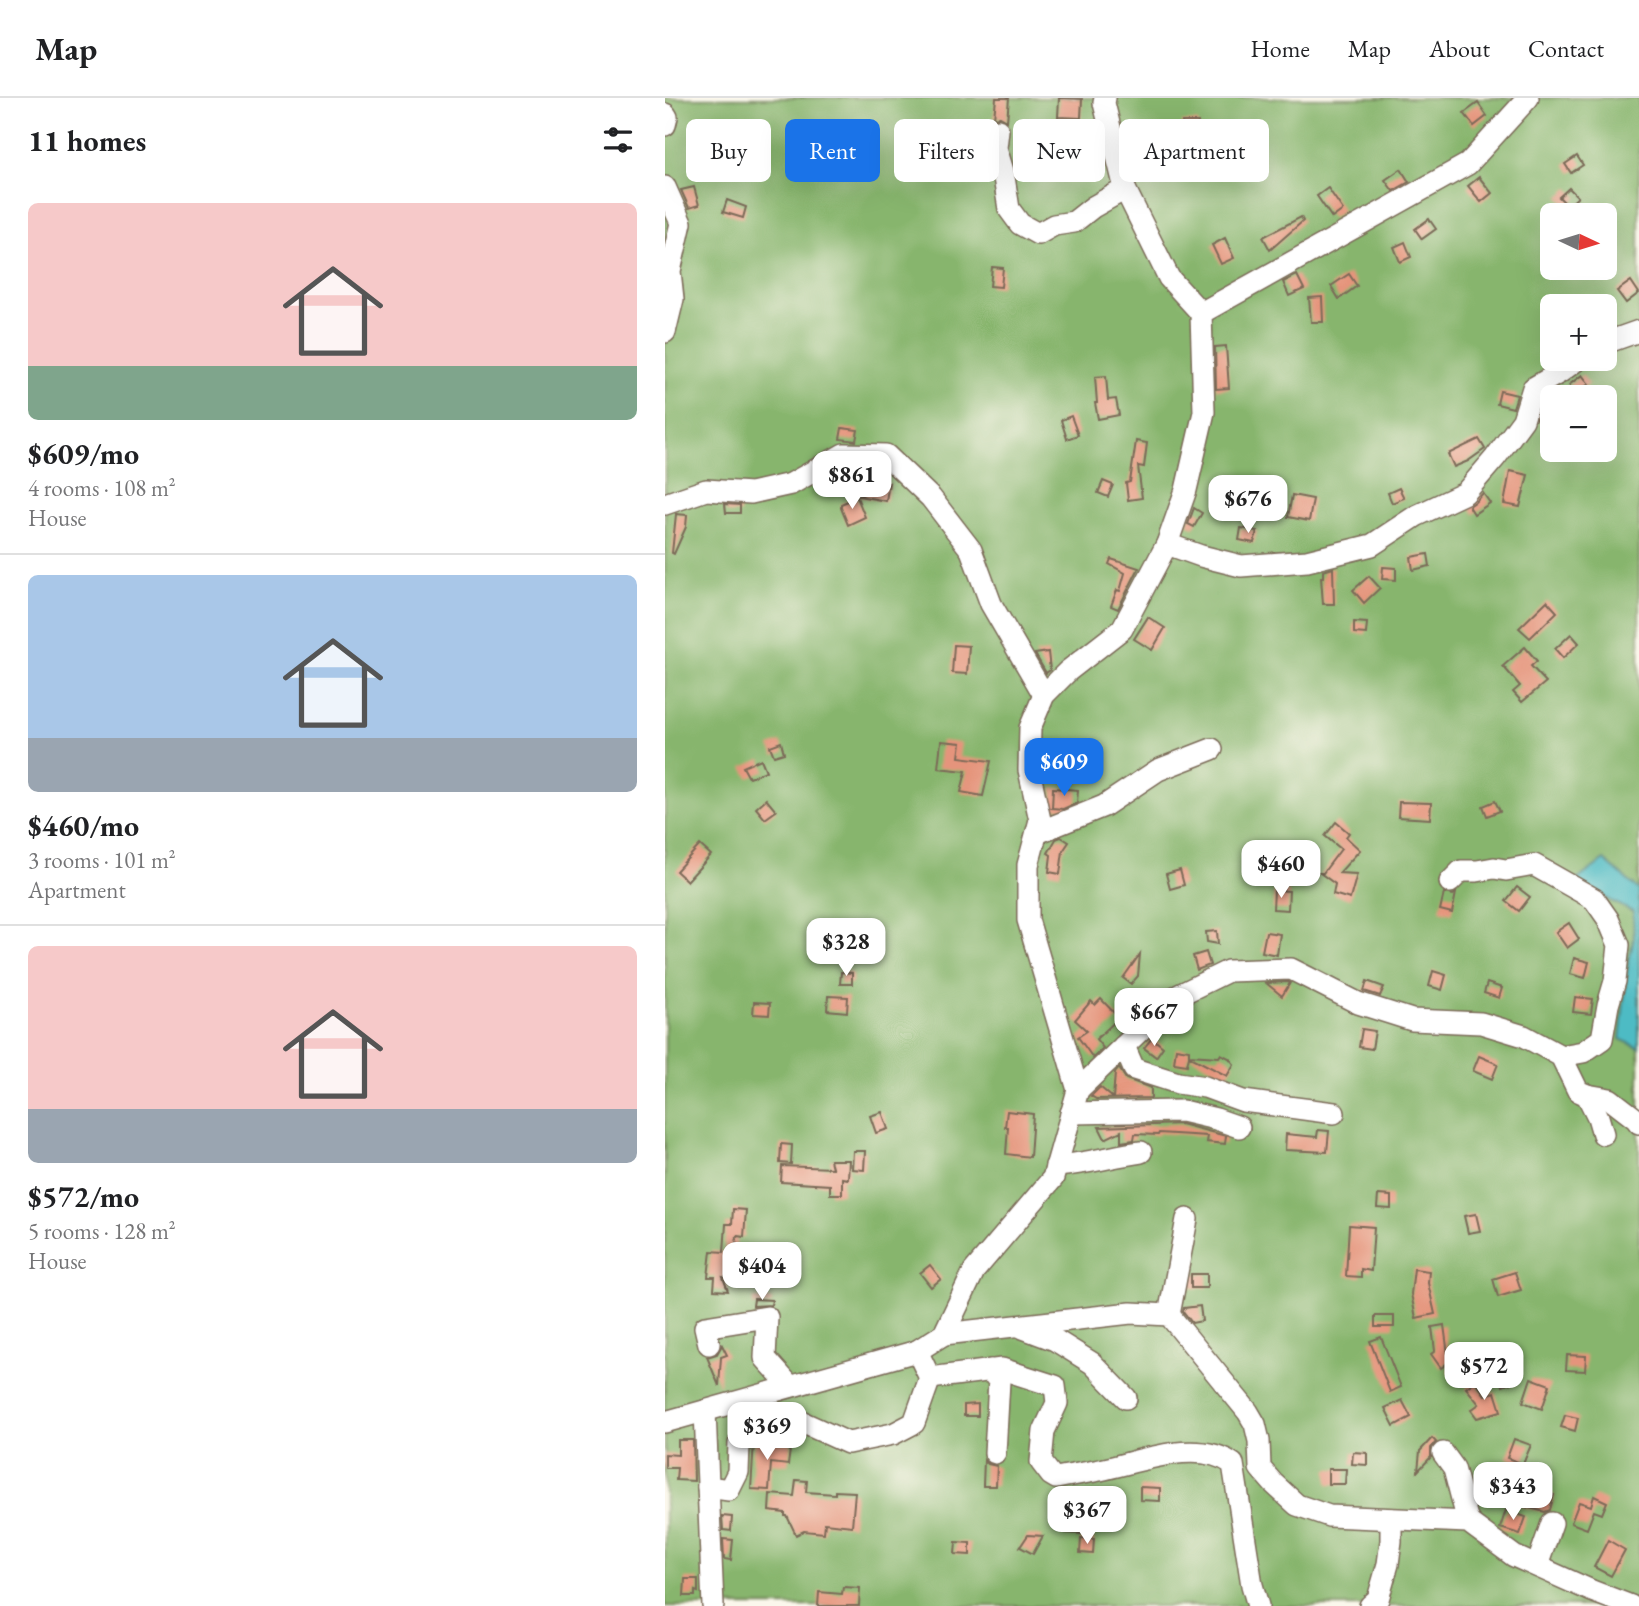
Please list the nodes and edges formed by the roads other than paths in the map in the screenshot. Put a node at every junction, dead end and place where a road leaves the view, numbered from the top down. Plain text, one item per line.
1 (1105, 98) edge
2 (1528, 98) edge
3 (665, 114) edge
4 (665, 125) edge
5 (999, 158) edge
6 (665, 187) edge
7 (1125, 189) junction
8 (1201, 313) junction
9 (1639, 331) edge
10 (665, 332) edge
11 (1617, 339) edge
12 (1562, 371) edge
13 (665, 504) edge
14 (1167, 544) junction
15 (1044, 695) junction
16 (1212, 749) dead end
17 (1037, 833) junction
18 (1450, 882) dead end
19 (1124, 1045) junction
20 (1561, 1056) junction
21 (1078, 1090) junction
22 (1587, 1095) junction
23 (1071, 1113) junction
24 (1334, 1114) dead end
25 (1639, 1123) edge
26 (1239, 1127) dead end
27 (1603, 1135) dead end
28 (1141, 1152) dead end
29 (1056, 1167) junction
30 (1187, 1219) dead end
31 (1169, 1315) junction
32 (1017, 1326) junction
33 (944, 1335) junction
34 (709, 1344) dead end
35 (917, 1350) junction
36 (990, 1370) junction
37 (930, 1378) junction
38 (790, 1386) junction
39 (1126, 1398) dead end
40 (705, 1411) junction
41 (665, 1422) edge
42 (995, 1453) dead end
43 (1443, 1453) dead end
44 (708, 1487) junction
45 (1391, 1519) junction
46 (1468, 1522) junction
47 (1552, 1523) dead end
48 (1537, 1566) junction
49 (713, 1606) edge
50 (1258, 1606) edge
51 (1370, 1606) edge
52 (1630, 1606) edge

1 - 7 street
2 - 8 street
3 - 4 street
5 - 7 street
6 - 10 street
7 - 8 street
8 - 14 street
9 - 11 street
12 - 14 street
13 - 15 street
14 - 15 street
15 - 17 street
16 - 17 street
17 - 21 street
18 - 20 street
19 - 20 street
19 - 21 street
19 - 24 street
20 - 22 street
21 - 23 street
22 - 25 street
22 - 27 street
23 - 26 street
23 - 29 street
28 - 29 street
29 - 33 street
30 - 31 street
31 - 32 street
31 - 45 street
32 - 33 street
32 - 39 street
33 - 35 street
34 - 38 street
35 - 37 street
35 - 38 street
36 - 37 street
36 - 42 street
36 - 50 street
37 - 44 street
38 - 40 street
40 - 41 street
40 - 44 street
43 - 46 street
44 - 49 street
45 - 46 street
45 - 51 street
46 - 48 street
47 - 48 street
48 - 52 street

